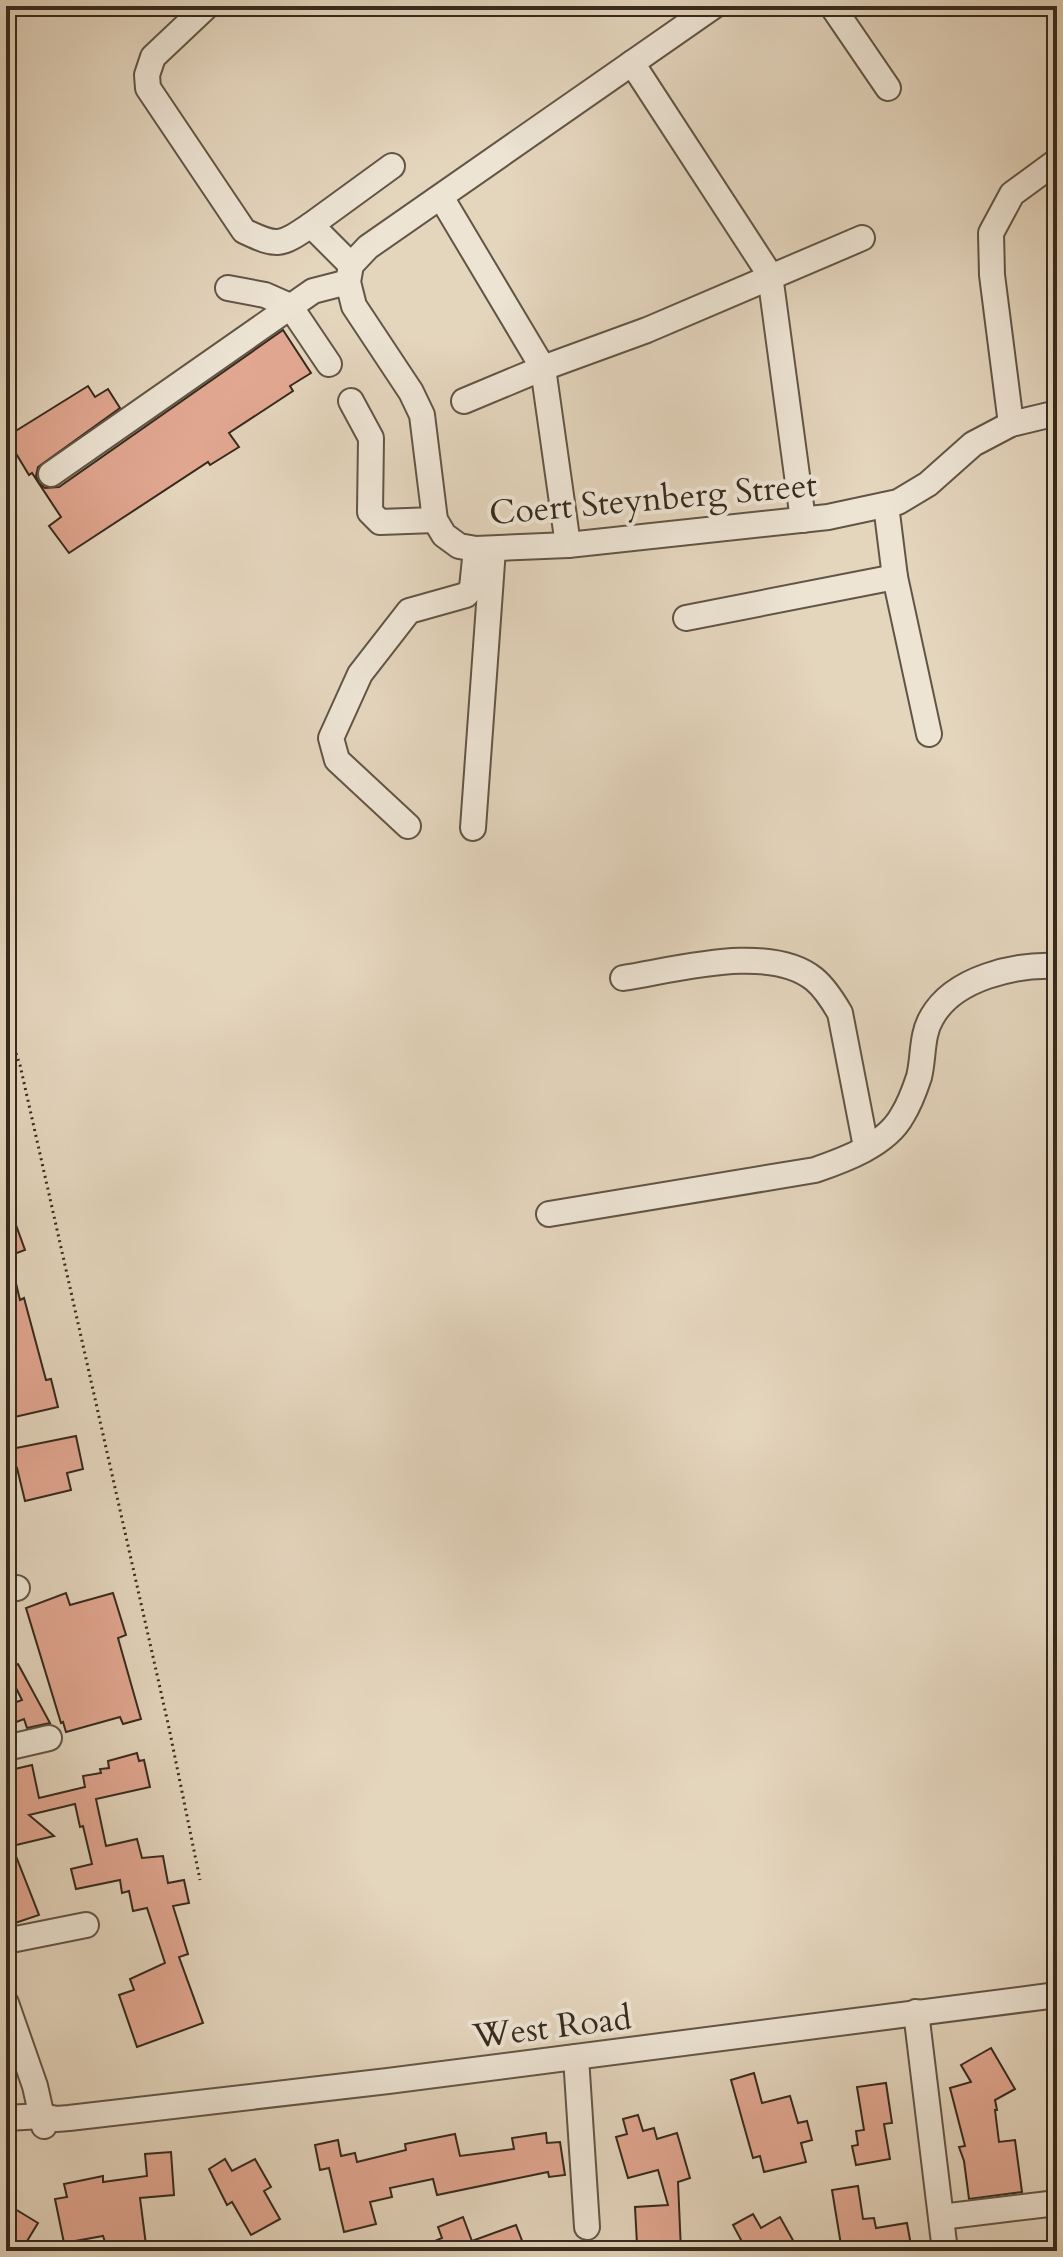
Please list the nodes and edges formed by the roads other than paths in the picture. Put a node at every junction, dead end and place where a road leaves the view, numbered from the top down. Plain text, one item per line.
1 (207, 6) edge
2 (714, 6) edge
3 (832, 6) edge
4 (632, 63) junction
5 (888, 88) dead end
6 (1057, 161) edge
7 (392, 166) dead end
8 (441, 197) junction
9 (311, 225) junction
10 (862, 238) dead end
11 (350, 274) junction
12 (770, 275) junction
13 (228, 288) dead end
14 (290, 306) junction
15 (329, 364) dead end
16 (543, 368) junction
17 (351, 401) dead end
18 (464, 401) dead end
19 (1057, 413) edge
20 (1011, 424) junction
21 (51, 474) dead end
22 (886, 505) junction
23 (435, 520) junction
24 (803, 520) junction
25 (568, 545) junction
26 (484, 549) junction
27 (895, 577) junction
28 (686, 618) dead end
29 (929, 734) dead end
30 (408, 826) dead end
31 (473, 828) dead end
32 (1057, 966) edge
33 (623, 978) dead end
34 (866, 1147) junction
35 (549, 1214) dead end
36 (49, 1738) dead end
37 (6, 1748) edge
38 (86, 1925) dead end
39 (6, 1941) edge
40 (1057, 1995) edge
41 (6, 2003) edge
42 (916, 2012) junction
43 (576, 2057) junction
44 (6, 2118) edge
45 (47, 2120) junction
46 (6, 2133) edge
47 (1057, 2203) edge
48 (941, 2217) junction
49 (587, 2227) dead end
50 (945, 2251) edge

1 - 9 street
2 - 4 street
3 - 5 street
4 - 8 street
4 - 12 street
6 - 20 street
7 - 9 street
8 - 11 street
8 - 16 street
9 - 11 street
10 - 12 street
11 - 14 street
11 - 23 street
12 - 16 street
12 - 24 street
13 - 14 street
14 - 15 street
14 - 21 street
16 - 18 street
16 - 25 street
17 - 23 street
19 - 20 street, Coert Steynberg Street
20 - 22 street, Coert Steynberg Street
22 - 24 street, Coert Steynberg Street
22 - 27 street
23 - 26 street, Coert Steynberg Street
24 - 25 street, Coert Steynberg Street
25 - 26 street, Coert Steynberg Street
26 - 30 street
26 - 31 street
27 - 28 street
27 - 29 street
32 - 34 street
33 - 34 street
34 - 35 street
36 - 37 street
38 - 39 street
40 - 42 street, West Road
41 - 45 street
42 - 43 street, West Road
42 - 48 street
43 - 45 street, West Road
43 - 49 street
44 - 45 street, West Road
45 - 46 street, West Road
47 - 48 street
48 - 50 street

